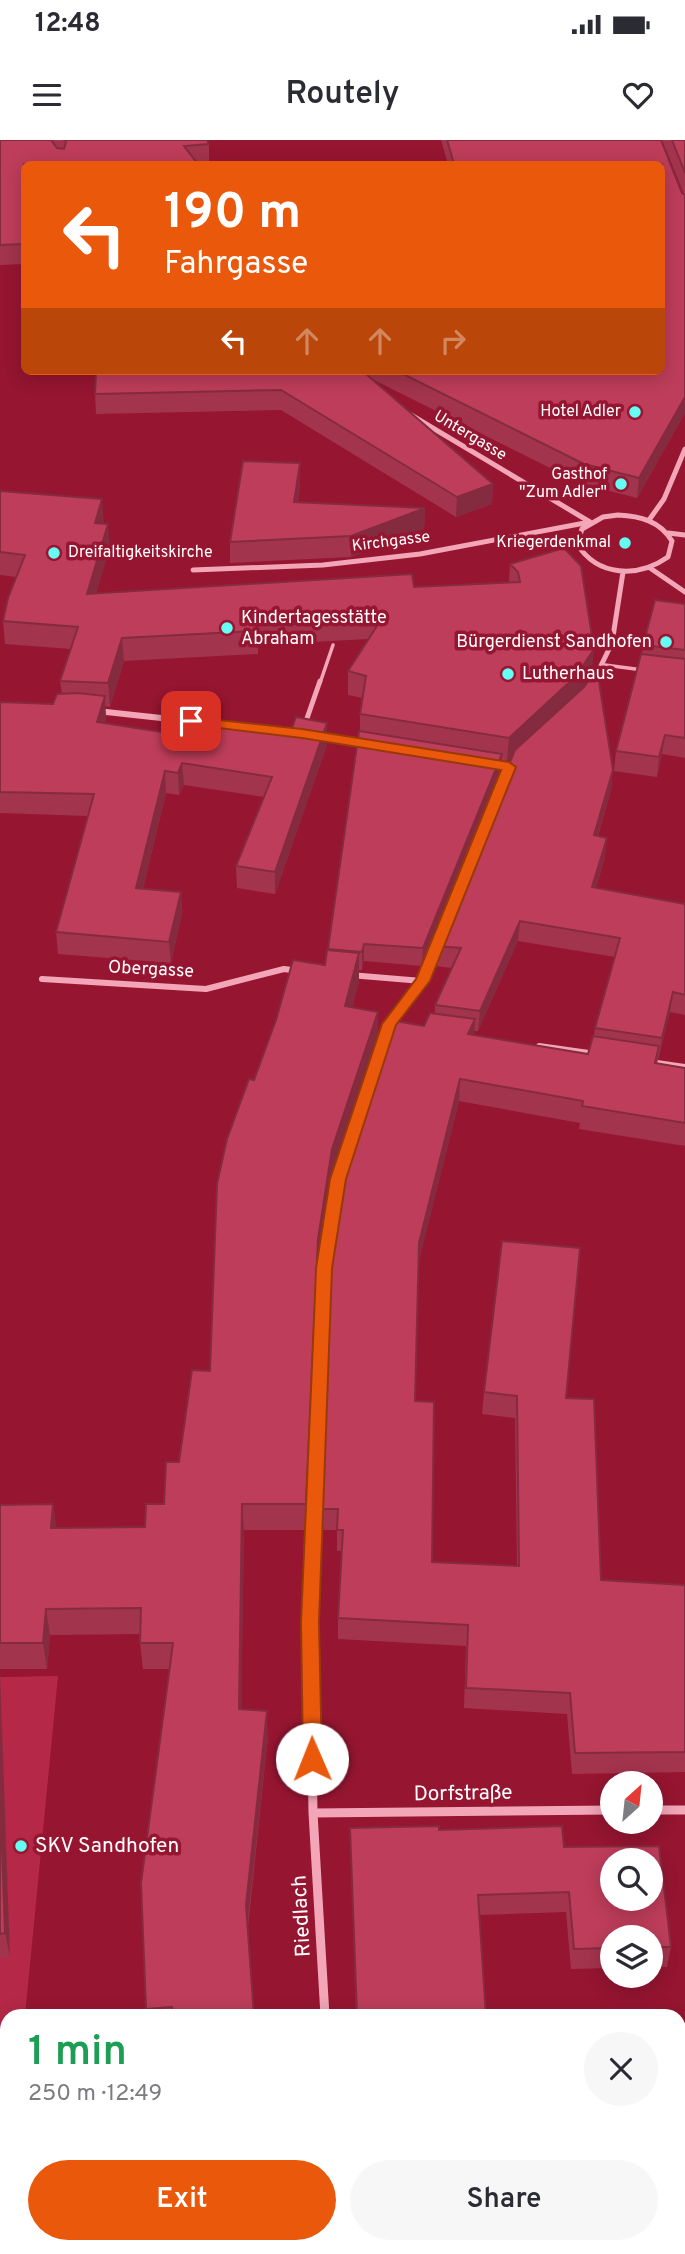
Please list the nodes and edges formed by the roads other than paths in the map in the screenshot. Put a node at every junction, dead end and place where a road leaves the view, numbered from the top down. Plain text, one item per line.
1 (407, 412) edge
2 (685, 449) edge
3 (649, 520) junction
4 (590, 522) junction
5 (668, 533) junction
6 (685, 535) edge
7 (650, 568) junction
8 (193, 570) dead end
9 (623, 572) junction
10 (685, 592) edge
11 (333, 645) dead end
12 (605, 665) junction
13 (645, 670) edge
14 (585, 694) edge
15 (94, 711) edge
16 (218, 724) edge
17 (260, 729) edge
18 (302, 734) joint
19 (314, 736) edge
20 (379, 746) edge
21 (443, 930) edge
22 (312, 972) edge
23 (339, 974) edge
24 (43, 979) dead end
25 (422, 981) junction
26 (389, 1024) junction
27 (403, 1026) edge
28 (385, 1037) edge
29 (524, 1044) edge
30 (604, 1055) edge
31 (645, 1061) edge
32 (685, 1067) edge
33 (347, 1153) edge
34 (600, 1810) edge
35 (663, 1810) edge
36 (685, 1810) edge
37 (313, 1813) junction
38 (325, 2009) edge

1 - 4 street, Untergasse
2 - 3 street
3 - 4 street
3 - 5 street
4 - 8 street, Kirchgasse
4 - 9 street
5 - 6 street
5 - 7 street
7 - 9 street
7 - 10 street
9 - 12 street
11 - 18 lane
12 - 13 lane
12 - 14 street
15 - 16 street
17 - 18 street
19 - 20 street
21 - 25 street
22 - 24 street, Obergasse
23 - 25 street
25 - 26 street
26 - 27 street
26 - 28 street
29 - 30 street
31 - 32 street
33 - 37 street
34 - 37 street, Dorfstraße
35 - 36 street
37 - 38 street, Riedlach

